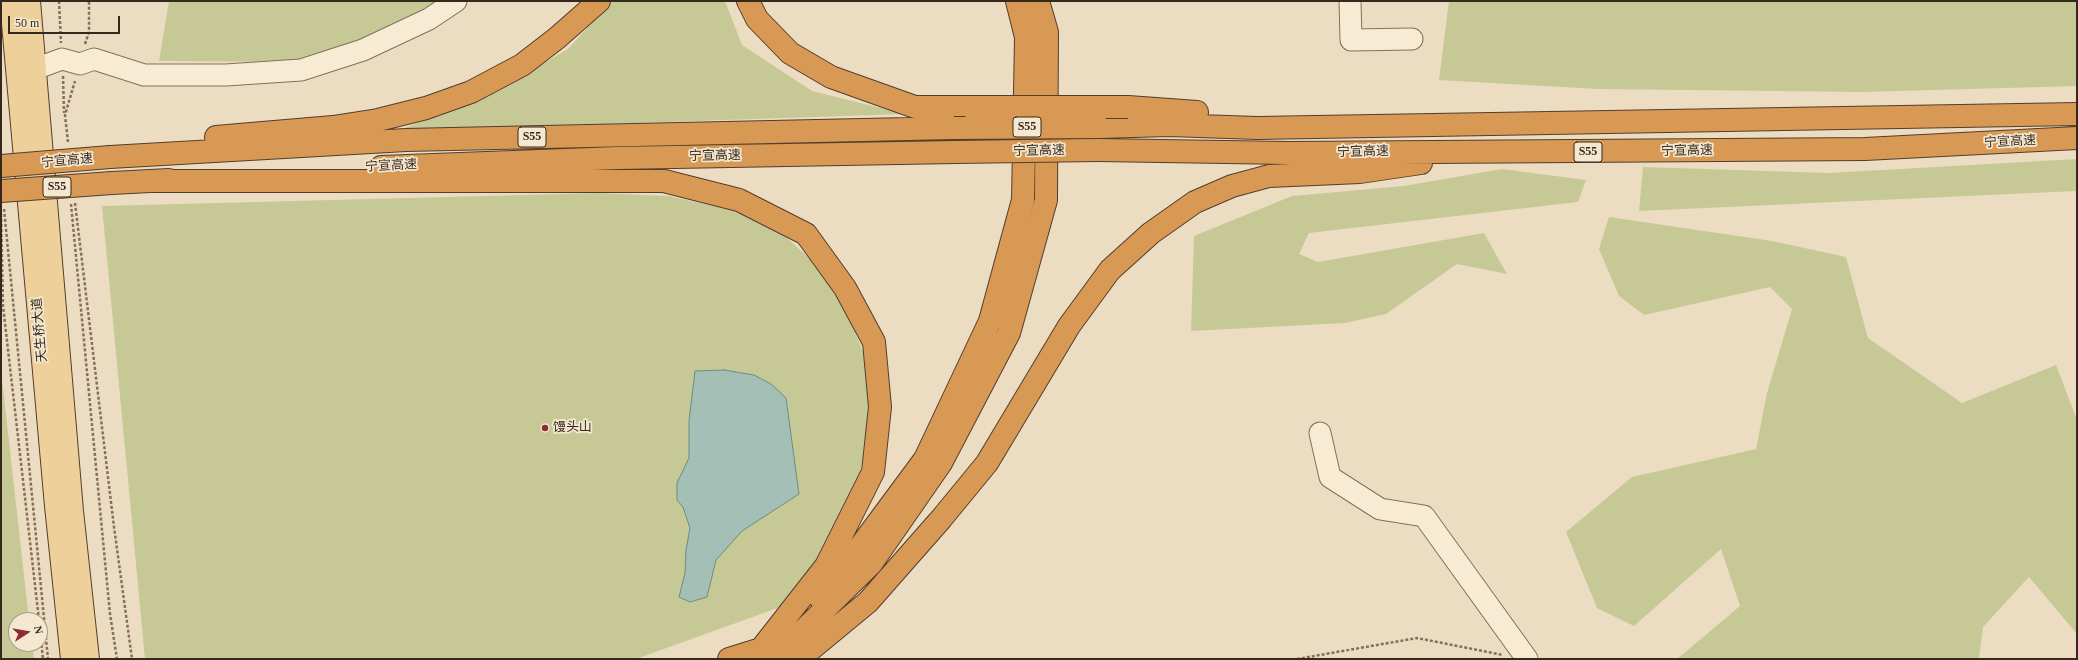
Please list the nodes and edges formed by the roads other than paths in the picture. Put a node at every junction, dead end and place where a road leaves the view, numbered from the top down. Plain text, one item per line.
1 (11, 1) edge
2 (29, 1) edge
3 (456, 1) edge
4 (599, 1) edge
5 (748, 1) edge
6 (1017, 1) edge
7 (1038, 1) edge
8 (1350, 1) edge
9 (1412, 39) dead end
10 (35, 69) junction
11 (2077, 114) edge
12 (1406, 125) junction
13 (2077, 138) edge
14 (110, 151) junction
15 (1490, 153) junction
16 (1, 155) edge
17 (1, 166) edge
18 (154, 181) junction
19 (2, 198) edge
20 (1320, 433) dead end
21 (768, 654) edge
22 (72, 659) edge
23 (88, 659) edge
24 (729, 659) edge
25 (798, 659) edge
26 (1527, 659) edge

1 - 22 main road, 天生桥大道
2 - 10 main road, 天生桥大道
3 - 10 lane
4 - 14 highway
5 - 12 highway, bridge
6 - 21 highway
7 - 21 highway
8 - 9 lane
10 - 23 main road, 天生桥大道
11 - 12 highway, 宁宣高速 / S55
12 - 14 highway, 宁宣高速 / S55, bridge
13 - 15 highway, 宁宣高速 / S55
14 - 16 highway
14 - 17 highway, 宁宣高速 / S55, bridge
15 - 18 highway, 宁宣高速 / S55, bridge
15 - 25 highway
18 - 19 highway, 宁宣高速 / S55, bridge
18 - 21 highway
20 - 26 lane
21 - 24 highway

